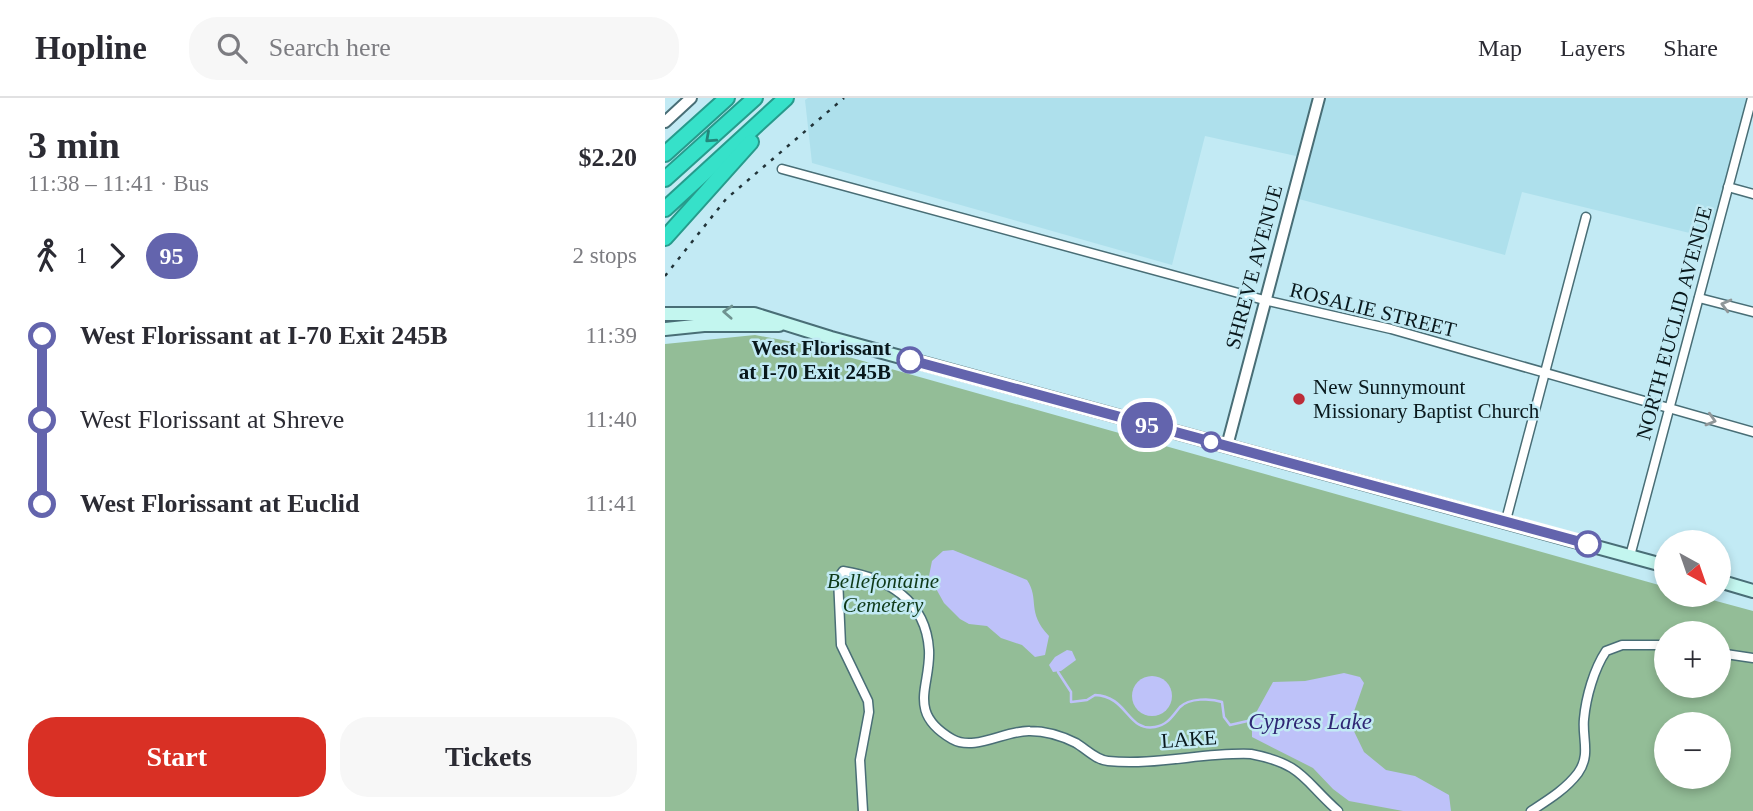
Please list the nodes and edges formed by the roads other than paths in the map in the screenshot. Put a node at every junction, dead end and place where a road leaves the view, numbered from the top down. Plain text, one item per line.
1 (691, 98) edge
2 (726, 98) edge
3 (755, 98) edge
4 (786, 98) edge
5 (1319, 98) edge
6 (1752, 98) edge
7 (765, 118) junction
8 (665, 122) edge
9 (665, 154) edge
10 (782, 169) dead end
11 (665, 179) edge
12 (1728, 187) junction
13 (1753, 194) edge
14 (665, 209) edge
15 (1586, 217) dead end
16 (665, 238) edge
17 (1699, 298) junction
18 (1264, 300) junction
19 (1753, 312) edge
20 (665, 314) edge
21 (790, 325) junction
22 (665, 329) edge
23 (1545, 373) junction
24 (1669, 409) junction
25 (1753, 432) edge
26 (1227, 446) junction
27 (1506, 520) junction
28 (1630, 556) junction
29 (1654, 563) edge
30 (1731, 585) edge
31 (1753, 591) edge
32 (1654, 645) edge
33 (1731, 655) edge
34 (1753, 659) edge
35 (863, 811) edge
36 (1338, 811) edge
37 (1531, 811) edge

1 - 8 street
2 - 9 highway
3 -> 11 highway
4 - 7 highway
5 - 18 street, SHREVE AVENUE
6 - 12 street, NORTH EUCLID AVENUE
7 - 14 highway
7 - 16 highway
10 - 18 street, ROSALIE STREET
12 - 13 street
12 - 17 street, NORTH EUCLID AVENUE
15 - 23 street
19 -> 17 street
17 - 24 street, NORTH EUCLID AVENUE
18 - 23 street, ROSALIE STREET
18 - 26 street, SHREVE AVENUE
21 -> 20 main road
21 - 22 main road
21 - 26 main road
23 - 24 street, ROSALIE STREET
23 - 27 street
24 -> 25 street, ROSALIE STREET
24 - 28 street, NORTH EUCLID AVENUE
26 - 27 main road
27 - 28 main road
28 - 29 main road
30 - 31 main road
32 - 37 street
33 - 34 street
35 - 36 street, LAKE

